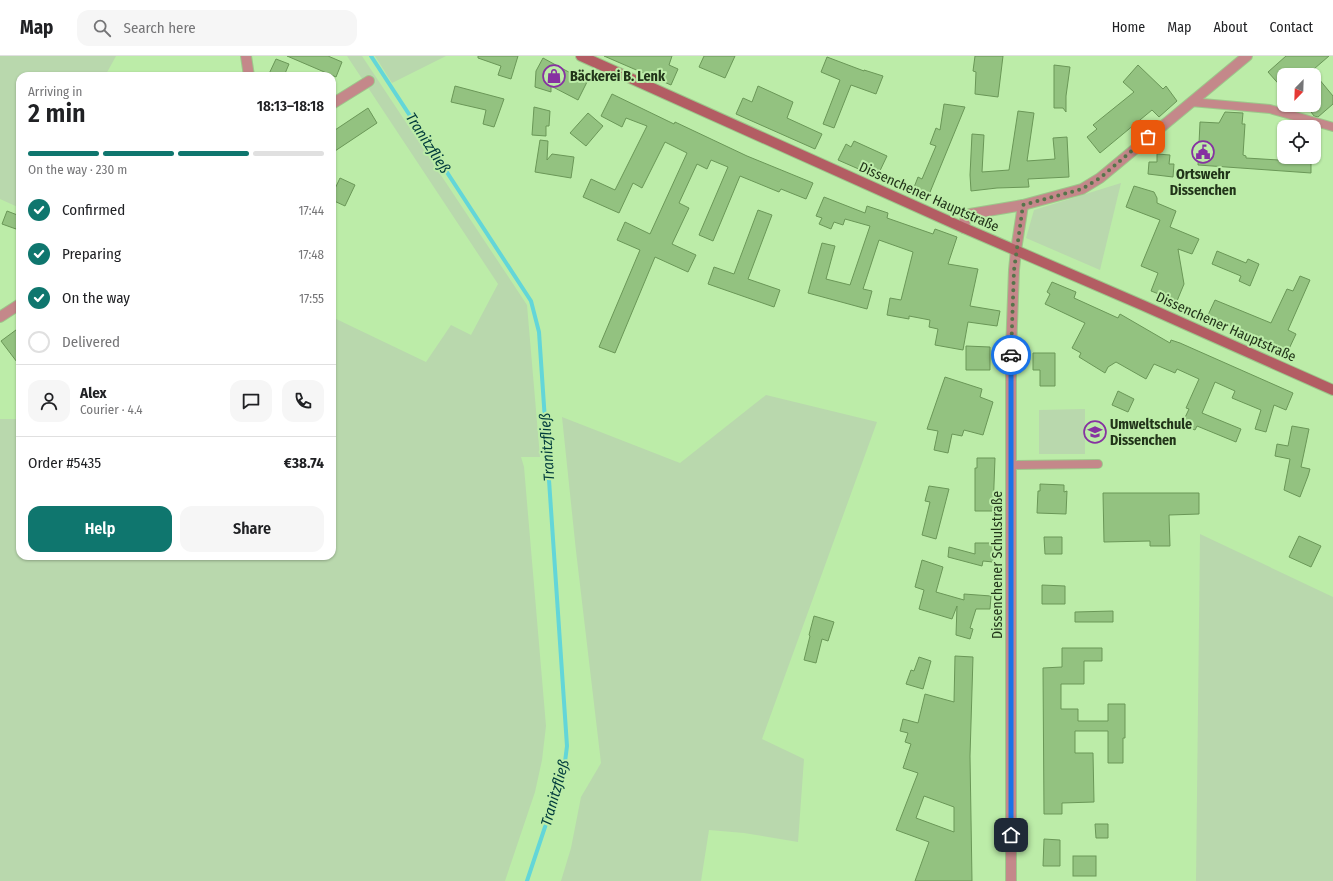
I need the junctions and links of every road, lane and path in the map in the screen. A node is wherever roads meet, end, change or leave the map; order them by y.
1 (246, 56) edge
2 (581, 56) edge
3 (1244, 57) edge
4 (249, 72) edge
5 (369, 81) dead end
6 (336, 102) edge
7 (1191, 102) junction
8 (1333, 127) edge
9 (1023, 205) junction
10 (964, 228) junction
11 (1016, 250) junction
12 (16, 307) edge
13 (0, 317) edge
14 (1333, 390) edge
15 (1098, 464) dead end
16 (1011, 465) junction
17 (1011, 881) edge

1 - 4 street
2 - 10 main road, Dissenchener Hauptstraße
3 - 7 street
5 - 6 street
7 - 8 lane
7 - 9 street
9 - 10 street
9 - 11 street, Dissenchener Schulstraße
10 - 11 main road, Dissenchener Hauptstraße
11 - 14 main road, Dissenchener Hauptstraße
11 - 16 street, Dissenchener Schulstraße
12 - 13 street
15 - 16 lane
16 - 17 street, Dissenchener Schulstraße

